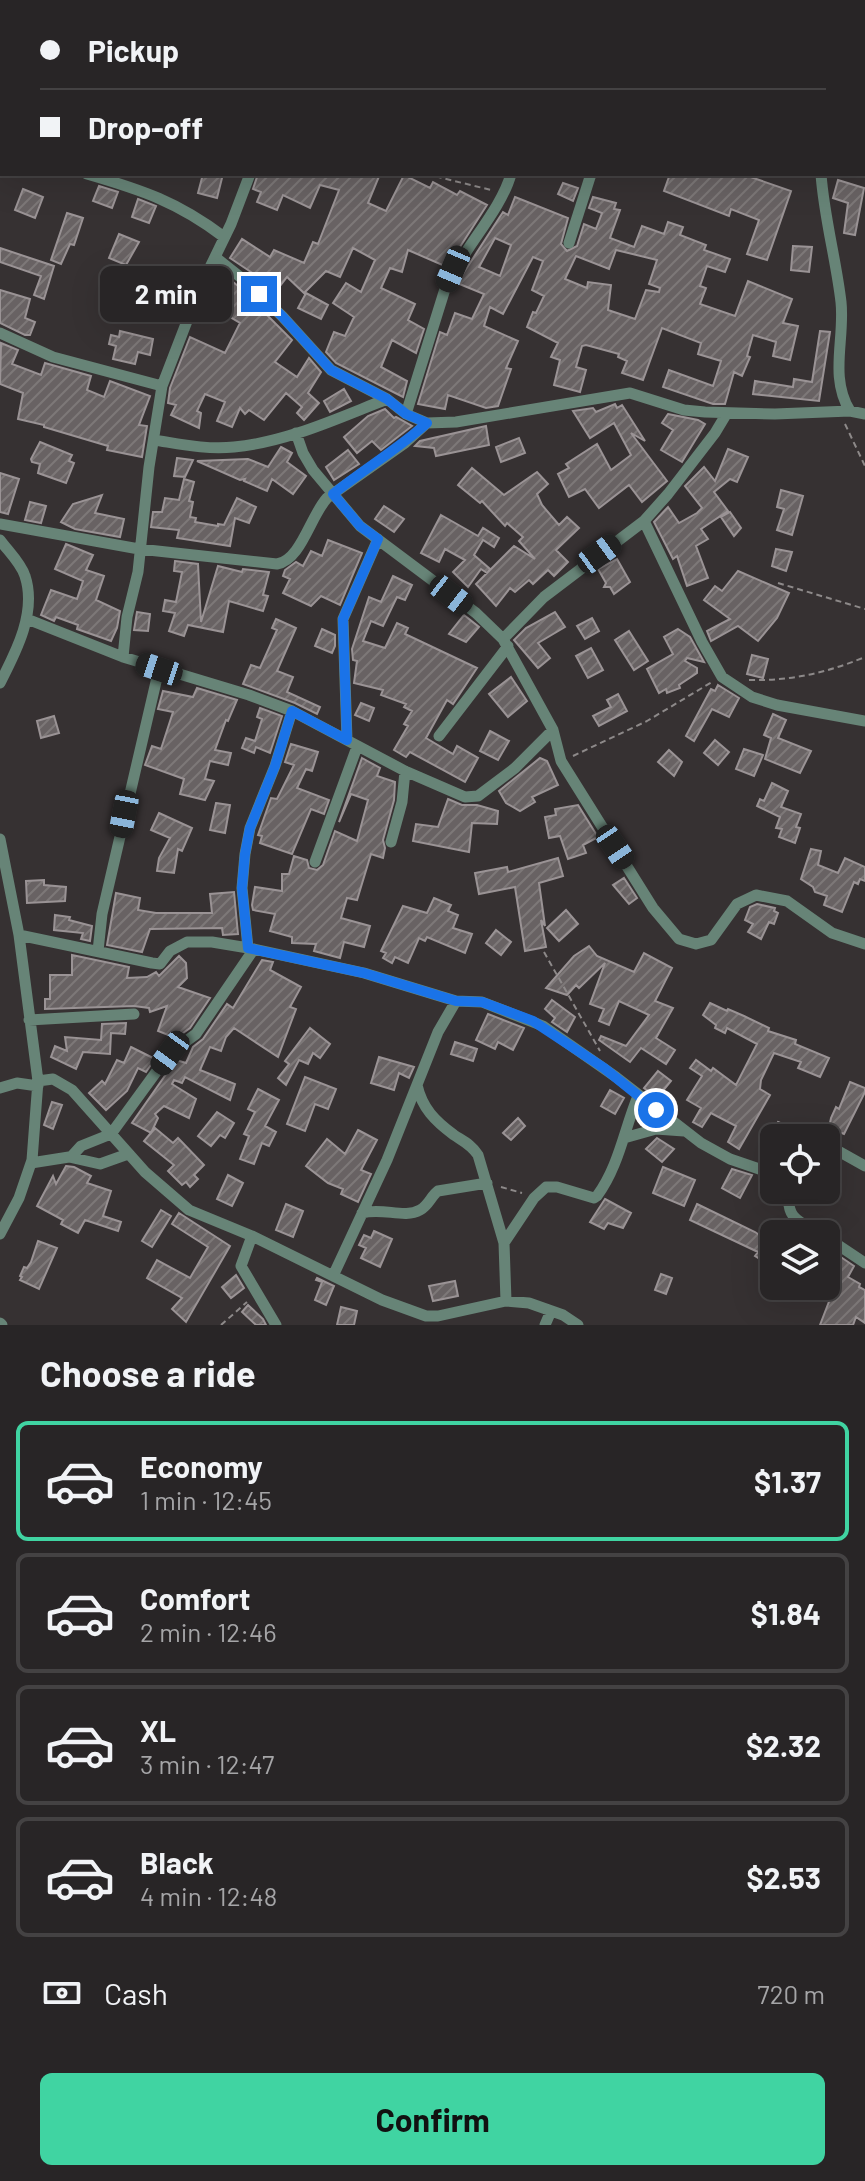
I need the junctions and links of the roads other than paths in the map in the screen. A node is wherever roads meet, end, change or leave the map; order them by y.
1 (96, 176) edge
2 (249, 176) edge
3 (510, 176) edge
4 (590, 176) edge
5 (821, 176) edge
6 (224, 237) junction
7 (569, 243) dead end
8 (215, 257) junction
9 (0, 333) edge
10 (162, 386) junction
11 (387, 399) junction
12 (845, 411) junction
13 (727, 413) junction
14 (406, 414) junction
15 (865, 414) edge
16 (427, 423) junction
17 (296, 433) junction
18 (154, 440) junction
19 (333, 494) junction
20 (644, 521) junction
21 (0, 524) edge
22 (378, 539) junction
23 (0, 540) edge
24 (139, 549) junction
25 (27, 619) junction
26 (506, 642) junction
27 (123, 657) junction
28 (159, 669) junction
29 (0, 683) edge
30 (292, 711) junction
31 (865, 721) edge
32 (553, 730) junction
33 (439, 736) dead end
34 (352, 744) junction
35 (405, 771) junction
36 (0, 839) edge
37 (391, 842) dead end
38 (315, 862) dead end
39 (5, 890) edge
40 (19, 935) junction
41 (865, 944) edge
42 (251, 948) junction
43 (98, 951) junction
44 (456, 1001) junction
45 (134, 1014) dead end
46 (29, 1020) junction
47 (38, 1084) junction
48 (417, 1085) junction
49 (0, 1088) edge
50 (638, 1096) junction
51 (685, 1131) junction
52 (111, 1134) junction
53 (624, 1138) junction
54 (840, 1152) edge
55 (128, 1154) junction
56 (71, 1157) junction
57 (31, 1163) junction
58 (865, 1166) edge
59 (760, 1169) edge
60 (487, 1183) junction
61 (788, 1204) edge
62 (362, 1213) junction
63 (799, 1220) edge
64 (0, 1234) edge
65 (252, 1236) junction
66 (504, 1243) junction
67 (840, 1246) edge
68 (865, 1263) edge
69 (333, 1276) junction
70 (506, 1301) junction
71 (551, 1311) junction
72 (446, 1320) edge
73 (276, 1325) edge
74 (545, 1325) edge
75 (578, 1325) edge

1 - 6 street
2 - 6 street
3 - 14 street
4 - 7 street
5 - 12 street
6 - 8 street
8 - 10 street
8 - 11 street
9 - 10 street
10 - 18 street
11 - 14 street
11 - 17 street
12 - 13 street
12 - 15 street
13 - 16 street
13 - 20 street
14 - 16 street
16 - 19 street
17 - 18 street
17 - 19 street
18 - 24 street
19 - 22 street
19 - 24 street
20 - 26 street
20 - 31 street
21 - 24 street
22 - 26 street
22 - 34 street
23 - 25 street
24 - 27 street
25 - 27 street
25 - 29 street
26 - 32 street
26 - 33 street
27 - 28 street
28 - 30 street
28 - 43 street
30 - 34 street
30 - 42 street
32 - 35 street
32 - 41 street
34 - 35 street
34 - 38 street
35 - 37 street
36 - 39 street
39 - 40 street
40 - 43 street
40 - 46 street
42 - 43 street
42 - 44 street
42 - 52 street
44 - 48 street
44 - 50 street
45 - 46 street
46 - 47 street
47 - 49 street
47 - 52 street
47 - 57 street
48 - 60 street
48 - 62 street
50 - 51 street
50 - 53 street
51 - 53 street
51 - 59 street
52 - 55 street
52 - 56 street
53 - 66 street
54 - 58 street
55 - 56 street
55 - 65 street
56 - 57 street
57 - 64 street
60 - 62 street
60 - 66 street
61 - 63 street
62 - 69 street
65 - 69 street
65 - 73 street
66 - 70 street
67 - 68 street
69 - 72 street
70 - 71 street
70 - 72 street
71 - 74 street
71 - 75 street

